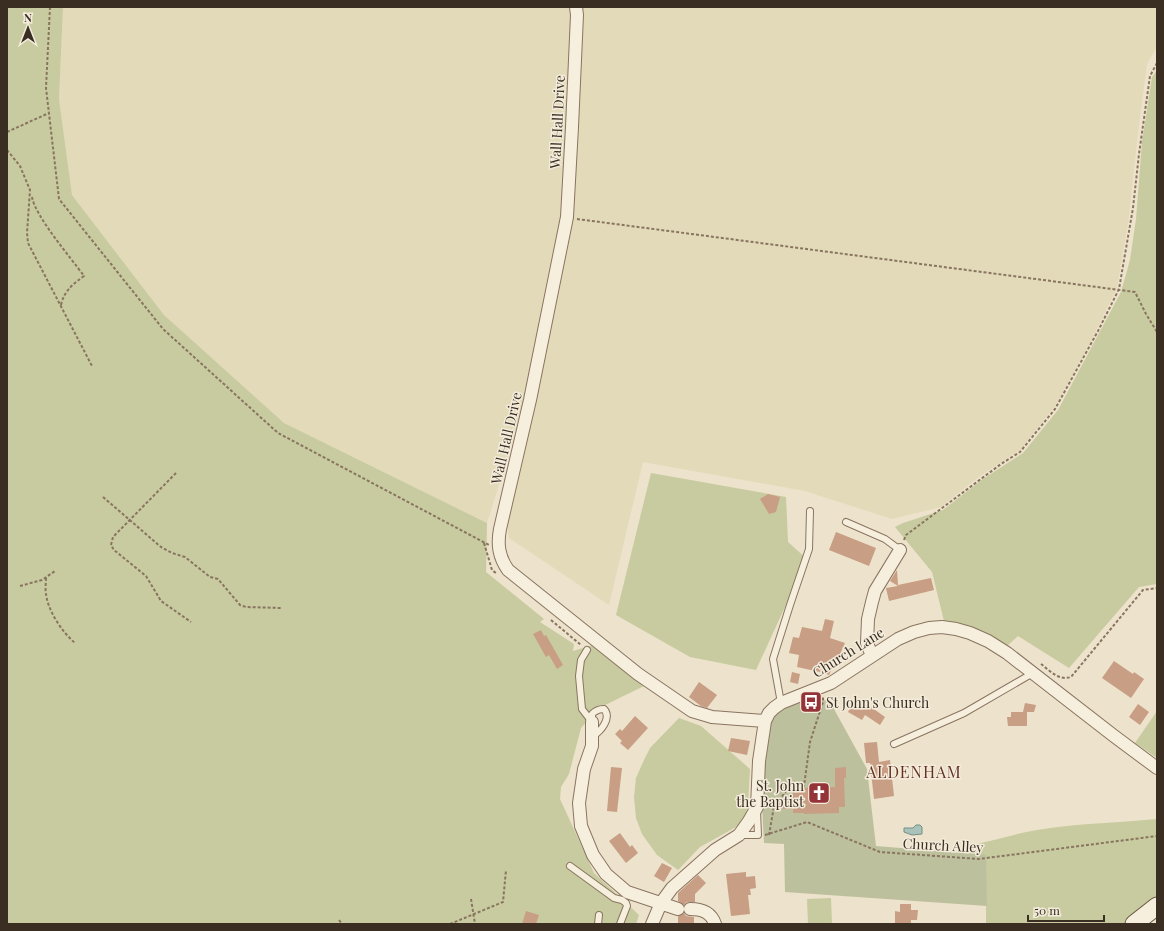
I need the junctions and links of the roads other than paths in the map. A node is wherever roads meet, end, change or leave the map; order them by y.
1 (576, 7) edge
2 (810, 511) dead end
3 (846, 522) dead end
4 (900, 550) joint
5 (587, 650) dead end
6 (872, 656) junction
7 (1033, 673) junction
8 (781, 704) junction
9 (765, 721) junction
10 (592, 722) junction
11 (593, 736) junction
12 (894, 744) dead end
13 (1157, 768) edge
14 (757, 806) junction
15 (739, 835) junction
16 (570, 866) dead end
17 (624, 896) junction
18 (661, 903) junction
19 (1157, 906) edge
20 (599, 915) dead end
21 (598, 924) edge
22 (620, 924) edge
23 (652, 924) edge
24 (715, 924) edge
25 (1134, 924) edge

1 - 9 street, Wall Hall Drive
2 - 8 lane
3 - 4 lane
4 - 6 street
5 - 10 lane
6 - 7 street, Church Lane
6 - 8 street, Church Lane
7 - 12 lane
7 - 13 street, Church Lane
8 - 9 street, Church Lane
9 - 14 street
10 - 11 street
10 - 11 lane
11 - 17 street
14 - 15 street
14 - 15 lane
15 - 18 street
16 - 17 lane
17 - 18 street
17 - 22 lane
18 - 23 street
18 - 24 street
19 - 25 main road
20 - 21 lane

